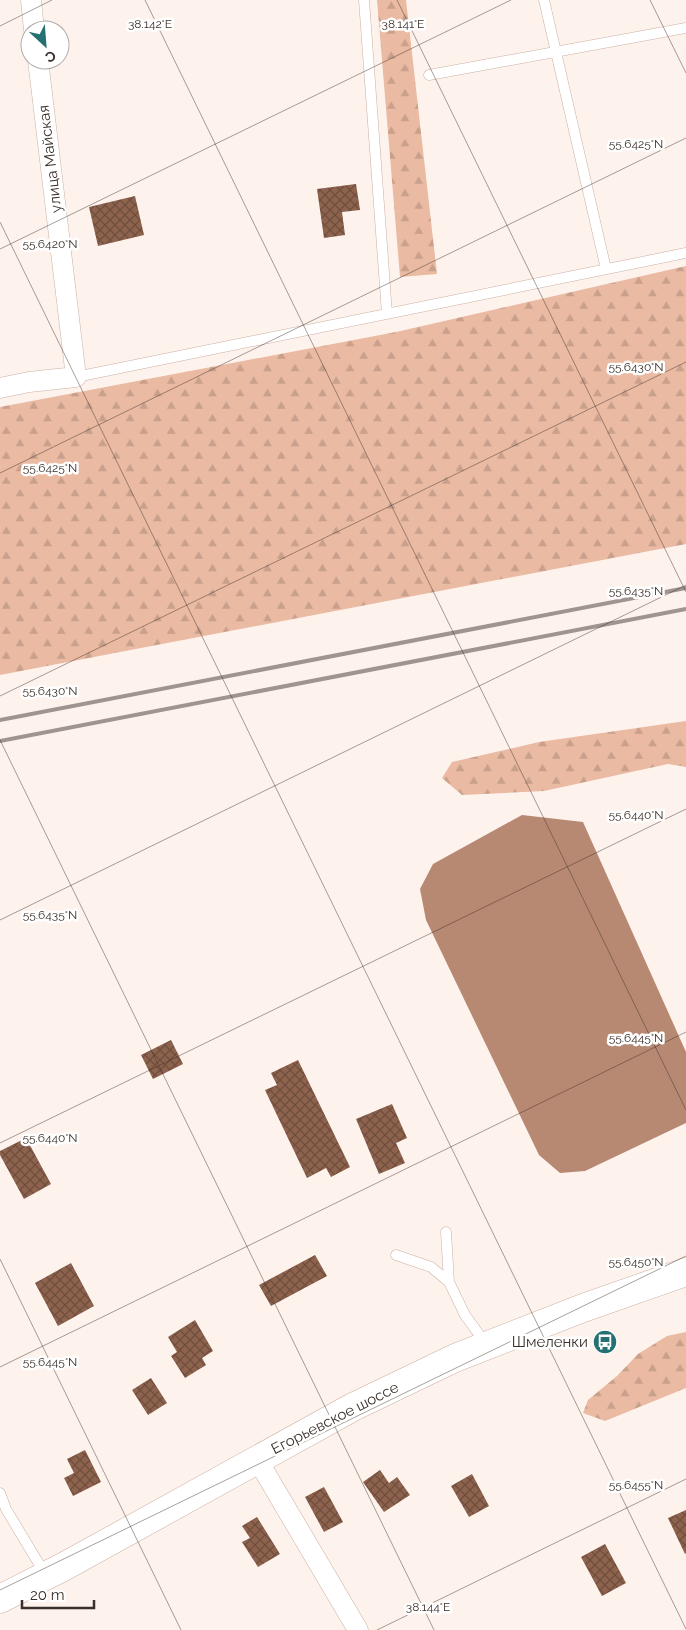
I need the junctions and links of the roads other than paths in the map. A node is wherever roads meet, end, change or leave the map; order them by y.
1 (31, 0) edge
2 (364, 0) edge
3 (544, 0) edge
4 (33, 20) edge
5 (686, 28) edge
6 (556, 52) junction
7 (39, 70) edge
8 (429, 74) dead end
9 (686, 253) edge
10 (606, 269) junction
11 (387, 314) junction
12 (76, 377) junction
13 (0, 388) edge
14 (446, 1232) dead end
15 (396, 1255) dead end
16 (686, 1272) edge
17 (449, 1282) junction
18 (486, 1345) junction
19 (257, 1459) junction
20 (0, 1493) edge
21 (46, 1575) junction
22 (0, 1599) edge
23 (358, 1630) edge

1 - 4 street
2 - 11 lane
3 - 6 lane
5 - 6 lane
6 - 8 lane
6 - 10 lane
7 - 12 street, улица Майская
9 - 10 lane
10 - 11 lane
11 - 12 lane
12 - 13 street
14 - 17 lane
15 - 17 lane
16 - 18 main road, Егорьевское шоссе
17 - 18 lane
18 - 19 main road, Егорьевское шоссе
19 - 21 main road, Егорьевское шоссе
19 - 23 street
20 - 21 lane
21 - 22 main road, Егорьевское шоссе

